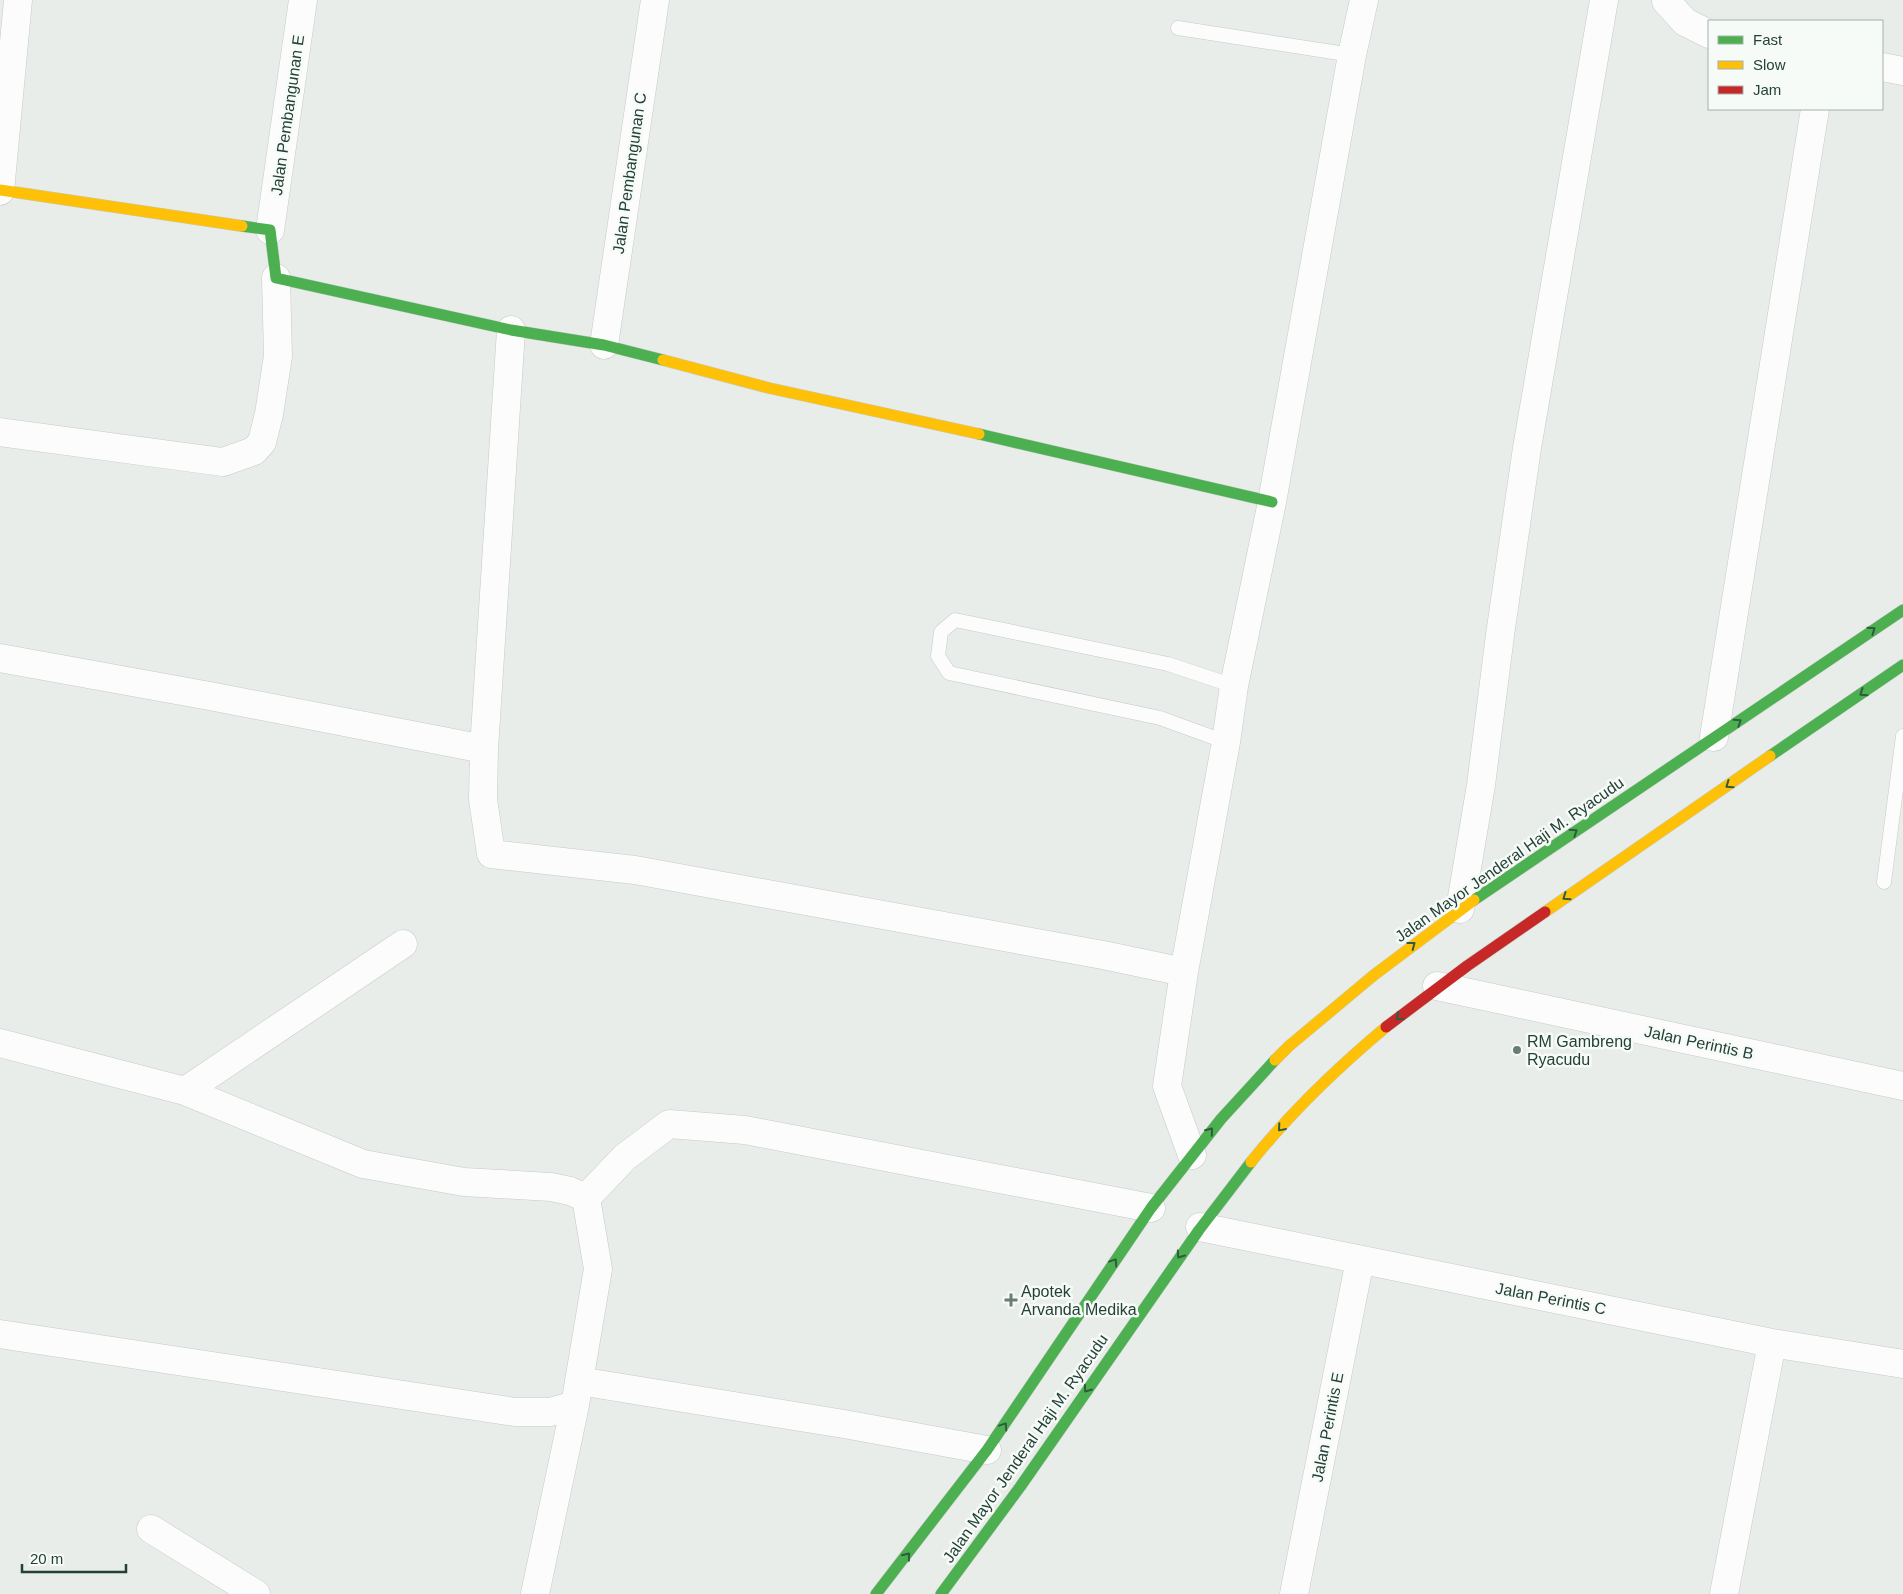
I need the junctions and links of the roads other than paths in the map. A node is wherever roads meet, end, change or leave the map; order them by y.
1 (18, 0) edge
2 (303, 0) edge
3 (655, 0) edge
4 (1364, 0) edge
5 (1604, 0) edge
6 (1668, 0) edge
7 (1178, 28) dead end
8 (1708, 33) edge
9 (1352, 55) junction
10 (1883, 67) edge
11 (1903, 70) edge
12 (1815, 110) edge
13 (0, 191) edge
14 (270, 230) junction
15 (276, 278) junction
16 (511, 330) junction
17 (604, 345) junction
18 (0, 432) edge
19 (1272, 502) junction
20 (1903, 610) edge
21 (0, 658) edge
22 (1900, 667) edge
23 (1903, 683) edge
24 (1234, 686) junction
25 (1903, 736) edge
26 (1714, 738) junction
27 (1226, 742) junction
28 (484, 749) junction
29 (1884, 882) dead end
30 (1460, 909) junction
31 (404, 944) dead end
32 (1184, 972) junction
33 (1437, 986) junction
34 (0, 1043) edge
35 (1903, 1086) edge
36 (185, 1091) junction
37 (1192, 1155) junction
38 (586, 1198) junction
39 (1151, 1208) junction
40 (1200, 1227) junction
41 (1360, 1260) junction
42 (0, 1334) edge
43 (1772, 1343) junction
44 (1903, 1364) edge
45 (577, 1393) junction
46 (988, 1450) junction
47 (151, 1529) dead end
48 (256, 1594) edge
49 (535, 1594) edge
50 (876, 1594) edge
51 (941, 1594) edge
52 (1294, 1594) edge
53 (1724, 1594) edge

1 - 13 street
2 - 14 street, Jalan Pembangunan E
3 - 17 street, Jalan Pembangunan C
4 - 9 street
5 - 30 street
6 - 8 street
7 - 9 lane
9 - 19 street
10 - 11 street
12 - 26 street
13 - 14 main road
14 - 15 main road
15 - 16 main road
15 - 18 street
16 - 17 main road
16 - 28 street
17 - 19 main road
19 - 24 street
26 -> 20 main road, Jalan Mayor Jenderal Haji M. Ryacudu
21 - 28 street
22 - 23 lane
22 -> 33 main road, Jalan Mayor Jenderal Haji M. Ryacudu
24 - 27 street
24 - 27 lane
25 - 29 lane
30 -> 26 main road, Jalan Mayor Jenderal Haji M. Ryacudu
27 - 32 street
28 - 32 street
37 -> 30 main road, Jalan Mayor Jenderal Haji M. Ryacudu
31 - 36 street
32 - 37 street
33 - 35 street, Jalan Perintis B
33 -> 40 main road, Jalan Mayor Jenderal Haji M. Ryacudu
34 - 36 street
36 - 38 street
37 - 39 main road, Jalan Mayor Jenderal Haji M. Ryacudu
38 - 39 street
38 - 45 street
46 -> 39 main road, Jalan Mayor Jenderal Haji M. Ryacudu
40 - 41 street, Jalan Perintis C
40 -> 51 main road, Jalan Mayor Jenderal Haji M. Ryacudu
41 - 43 street, Jalan Perintis C
41 - 52 street, Jalan Perintis E
42 - 45 street
43 - 44 street, Jalan Perintis C
43 - 53 street
45 - 46 street
45 - 49 street
50 -> 46 main road, Jalan Mayor Jenderal Haji M. Ryacudu
47 - 48 street

